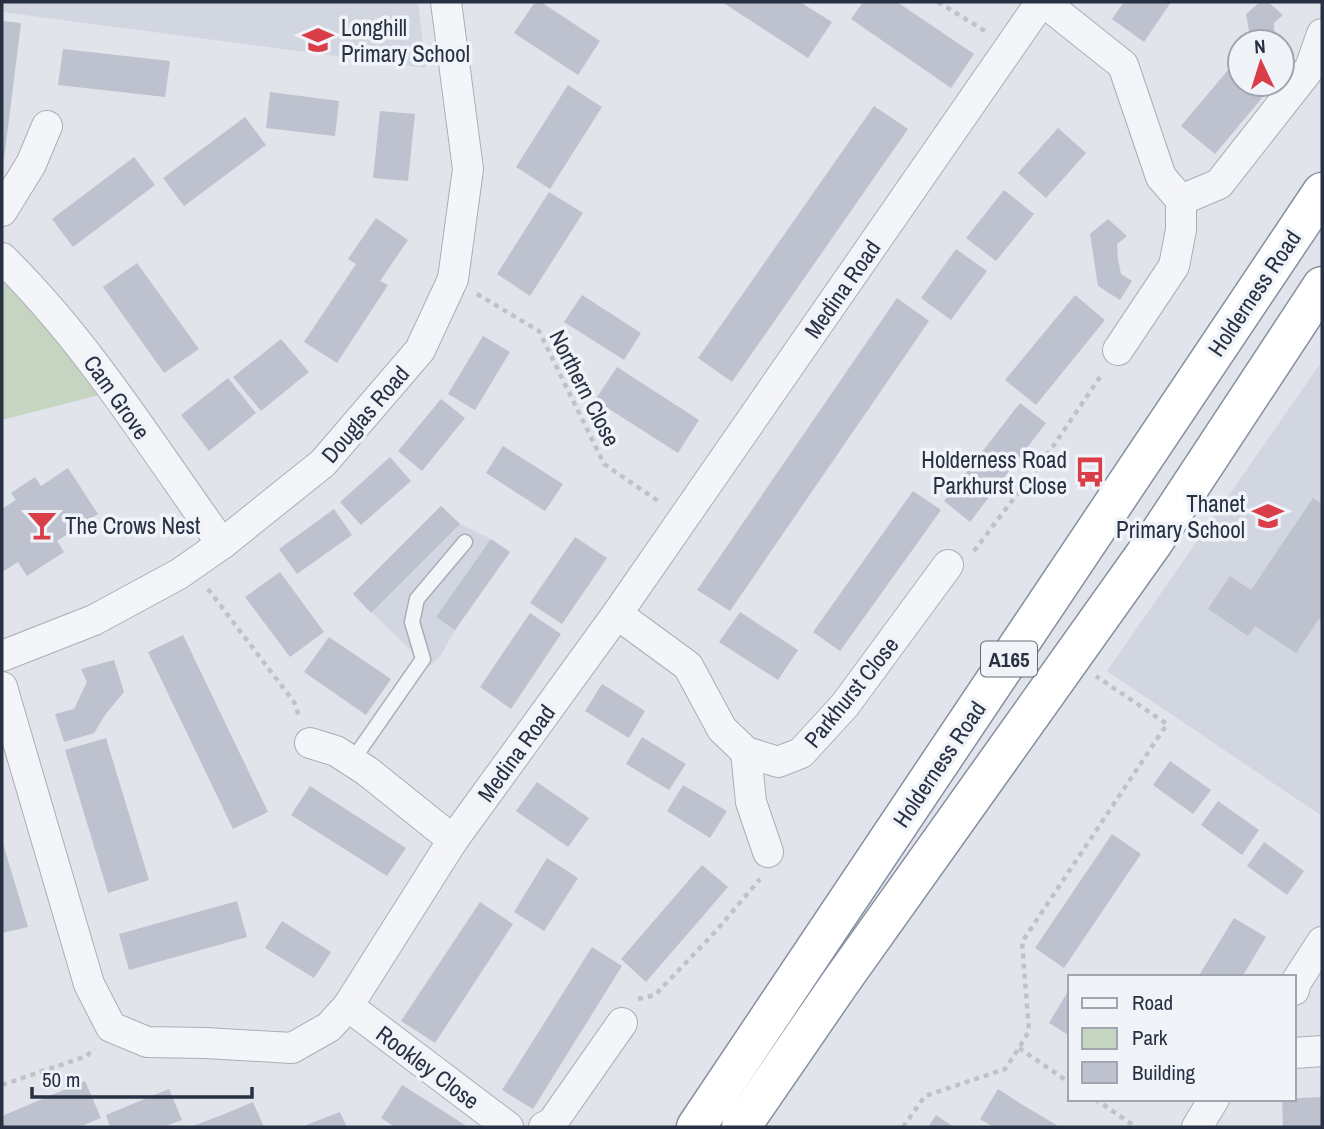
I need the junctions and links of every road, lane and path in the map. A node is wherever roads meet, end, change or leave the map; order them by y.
1 (446, 2) edge
2 (939, 2) edge
3 (1042, 2) edge
4 (1322, 34) edge
5 (1009, 47) junction
6 (47, 126) dead end
7 (1322, 192) edge
8 (1181, 200) junction
9 (2, 211) edge
10 (2, 258) edge
11 (453, 279) junction
12 (1322, 286) edge
13 (1118, 350) joint
14 (683, 518) junction
15 (465, 542) dead end
16 (222, 544) junction
17 (191, 566) junction
18 (946, 582) joint
19 (617, 614) junction
20 (2, 656) edge
21 (1087, 670) dead end
22 (2, 687) edge
23 (310, 743) joint
24 (746, 752) junction
25 (352, 761) junction
26 (453, 841) junction
27 (768, 852) joint
28 (1322, 942) edge
29 (1296, 982) edge
30 (348, 1006) junction
31 (622, 1023) joint
32 (111, 1027) junction
33 (1019, 1048) junction
34 (1322, 1051) edge
35 (1296, 1053) edge
36 (1068, 1082) edge
37 (2, 1085) edge
38 (1098, 1101) edge
39 (1213, 1101) edge
40 (508, 1127) edge
41 (544, 1127) edge
42 (696, 1127) edge
43 (741, 1127) edge
44 (903, 1127) edge
45 (1136, 1127) edge
46 (1197, 1127) edge

1 - 11 street, Douglas Road
2 - 5 path
3 - 5 street, Medina Road
3 - 8 street
4 - 8 street
5 - 14 street, Medina Road
6 - 9 street
7 - 42 highway, Holderness Road / A165
8 - 13 street
10 - 16 street, Cam Grove
11 - 14 path, Northern Close
11 - 16 street, Douglas Road
12 - 43 highway, Holderness Road / A165
13 - 18 path
14 - 19 street, Medina Road
15 - 25 lane
16 - 17 street, Douglas Road
17 - 20 street, Douglas Road
17 - 23 path
18 - 24 street, Parkhurst Close
19 - 24 street, Parkhurst Close
19 - 26 street, Medina Road
21 - 33 path
22 - 32 street
23 - 25 street
24 - 27 street
25 - 26 street
26 - 30 street, Medina Road
27 - 31 path
28 - 29 street
30 - 32 street, Medina Road
30 - 40 street, Rookley Close
31 - 41 street
32 - 37 path
33 - 36 path
33 - 44 path
34 - 35 street
38 - 45 path
39 - 46 street

